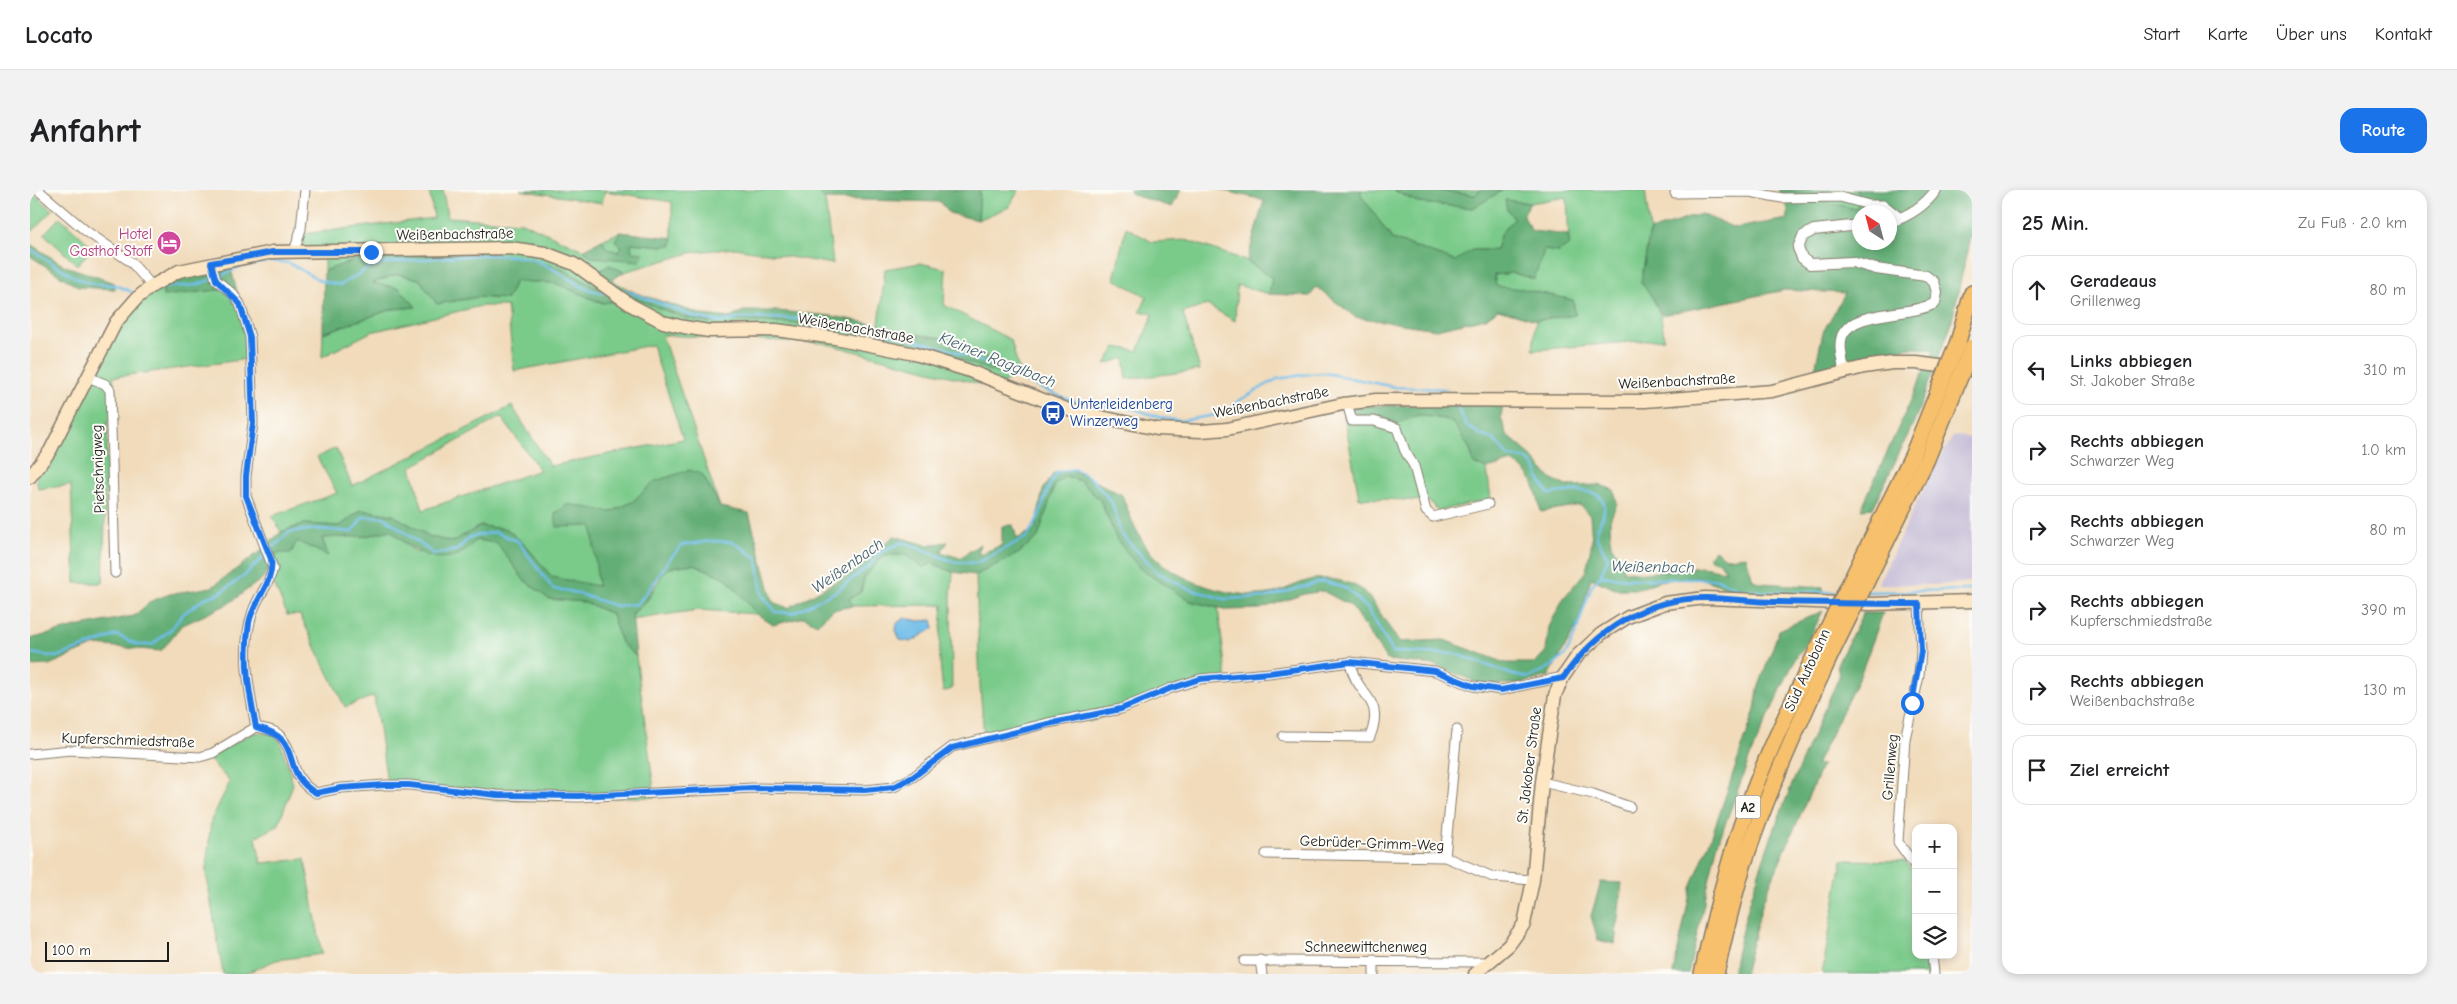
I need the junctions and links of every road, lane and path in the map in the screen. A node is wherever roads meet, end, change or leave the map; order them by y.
1 (38, 190) edge
2 (305, 190) edge
3 (1936, 190) edge
4 (1675, 193) dead end
5 (1900, 218) junction
6 (1897, 219) edge
7 (1852, 226) edge
8 (294, 252) junction
9 (214, 273) junction
10 (152, 286) junction
11 (1972, 293) edge
12 (1965, 344) edge
13 (1972, 370) edge
14 (1844, 372) junction
15 (88, 377) junction
16 (1347, 403) junction
17 (30, 477) edge
18 (1488, 504) dead end
19 (115, 573) dead end
20 (1972, 601) edge
21 (1919, 604) junction
22 (1824, 651) junction
23 (1350, 662) junction
24 (1563, 678) junction
25 (256, 727) junction
26 (1458, 730) dead end
27 (1283, 736) dead end
28 (30, 754) edge
29 (1542, 782) junction
30 (1630, 807) dead end
31 (1266, 854) dead end
32 (1445, 857) junction
33 (1912, 861) edge
34 (1533, 880) junction
35 (1932, 959) edge
36 (1244, 960) dead end
37 (1260, 960) junction
38 (1374, 960) junction
39 (1488, 962) junction
40 (1262, 974) edge
41 (1374, 974) edge
42 (1475, 974) edge
43 (1702, 974) edge
44 (1716, 974) edge
45 (1934, 974) edge

1 - 10 street
2 - 8 street
3 - 5 street
4 - 5 street
5 - 6 street
7 - 14 street
8 - 9 main road, Weißenbachstraße
8 - 16 main road, Weißenbachstraße
9 - 10 main road, Weißenbachstraße
9 - 25 street
10 - 15 main road, Weißenbachstraße
11 - 12 highway, Süd Autobahn / A2
12 - 22 highway, Süd Autobahn / A2, bridge
13 - 14 main road, Weißenbachstraße
14 - 16 main road, Weißenbachstraße
15 - 17 main road, Weißenbachstraße
15 - 19 street, Pietschnigweg
16 - 18 street
20 - 21 main road, St. Jakober Straße
21 - 24 main road, St. Jakober Straße
21 - 33 street, Grillenweg
22 - 43 highway, Süd Autobahn / A2
22 - 44 highway, Süd Autobahn / A2
23 - 24 street
23 - 25 street
23 - 27 street
24 - 29 main road, St. Jakober Straße
25 - 28 street, Kupferschmiedstraße
26 - 32 street
29 - 30 street
29 - 34 main road, St. Jakober Straße
31 - 32 street, Gebrüder-Grimm-Weg
32 - 34 street, Gebrüder-Grimm-Weg
34 - 39 main road, St. Jakober Straße
35 - 45 street
36 - 37 street, Schneewittchenweg
37 - 38 street, Schneewittchenweg
37 - 40 street
38 - 39 street, Schneewittchenweg
38 - 41 street
39 - 42 main road, St. Jakober Straße

